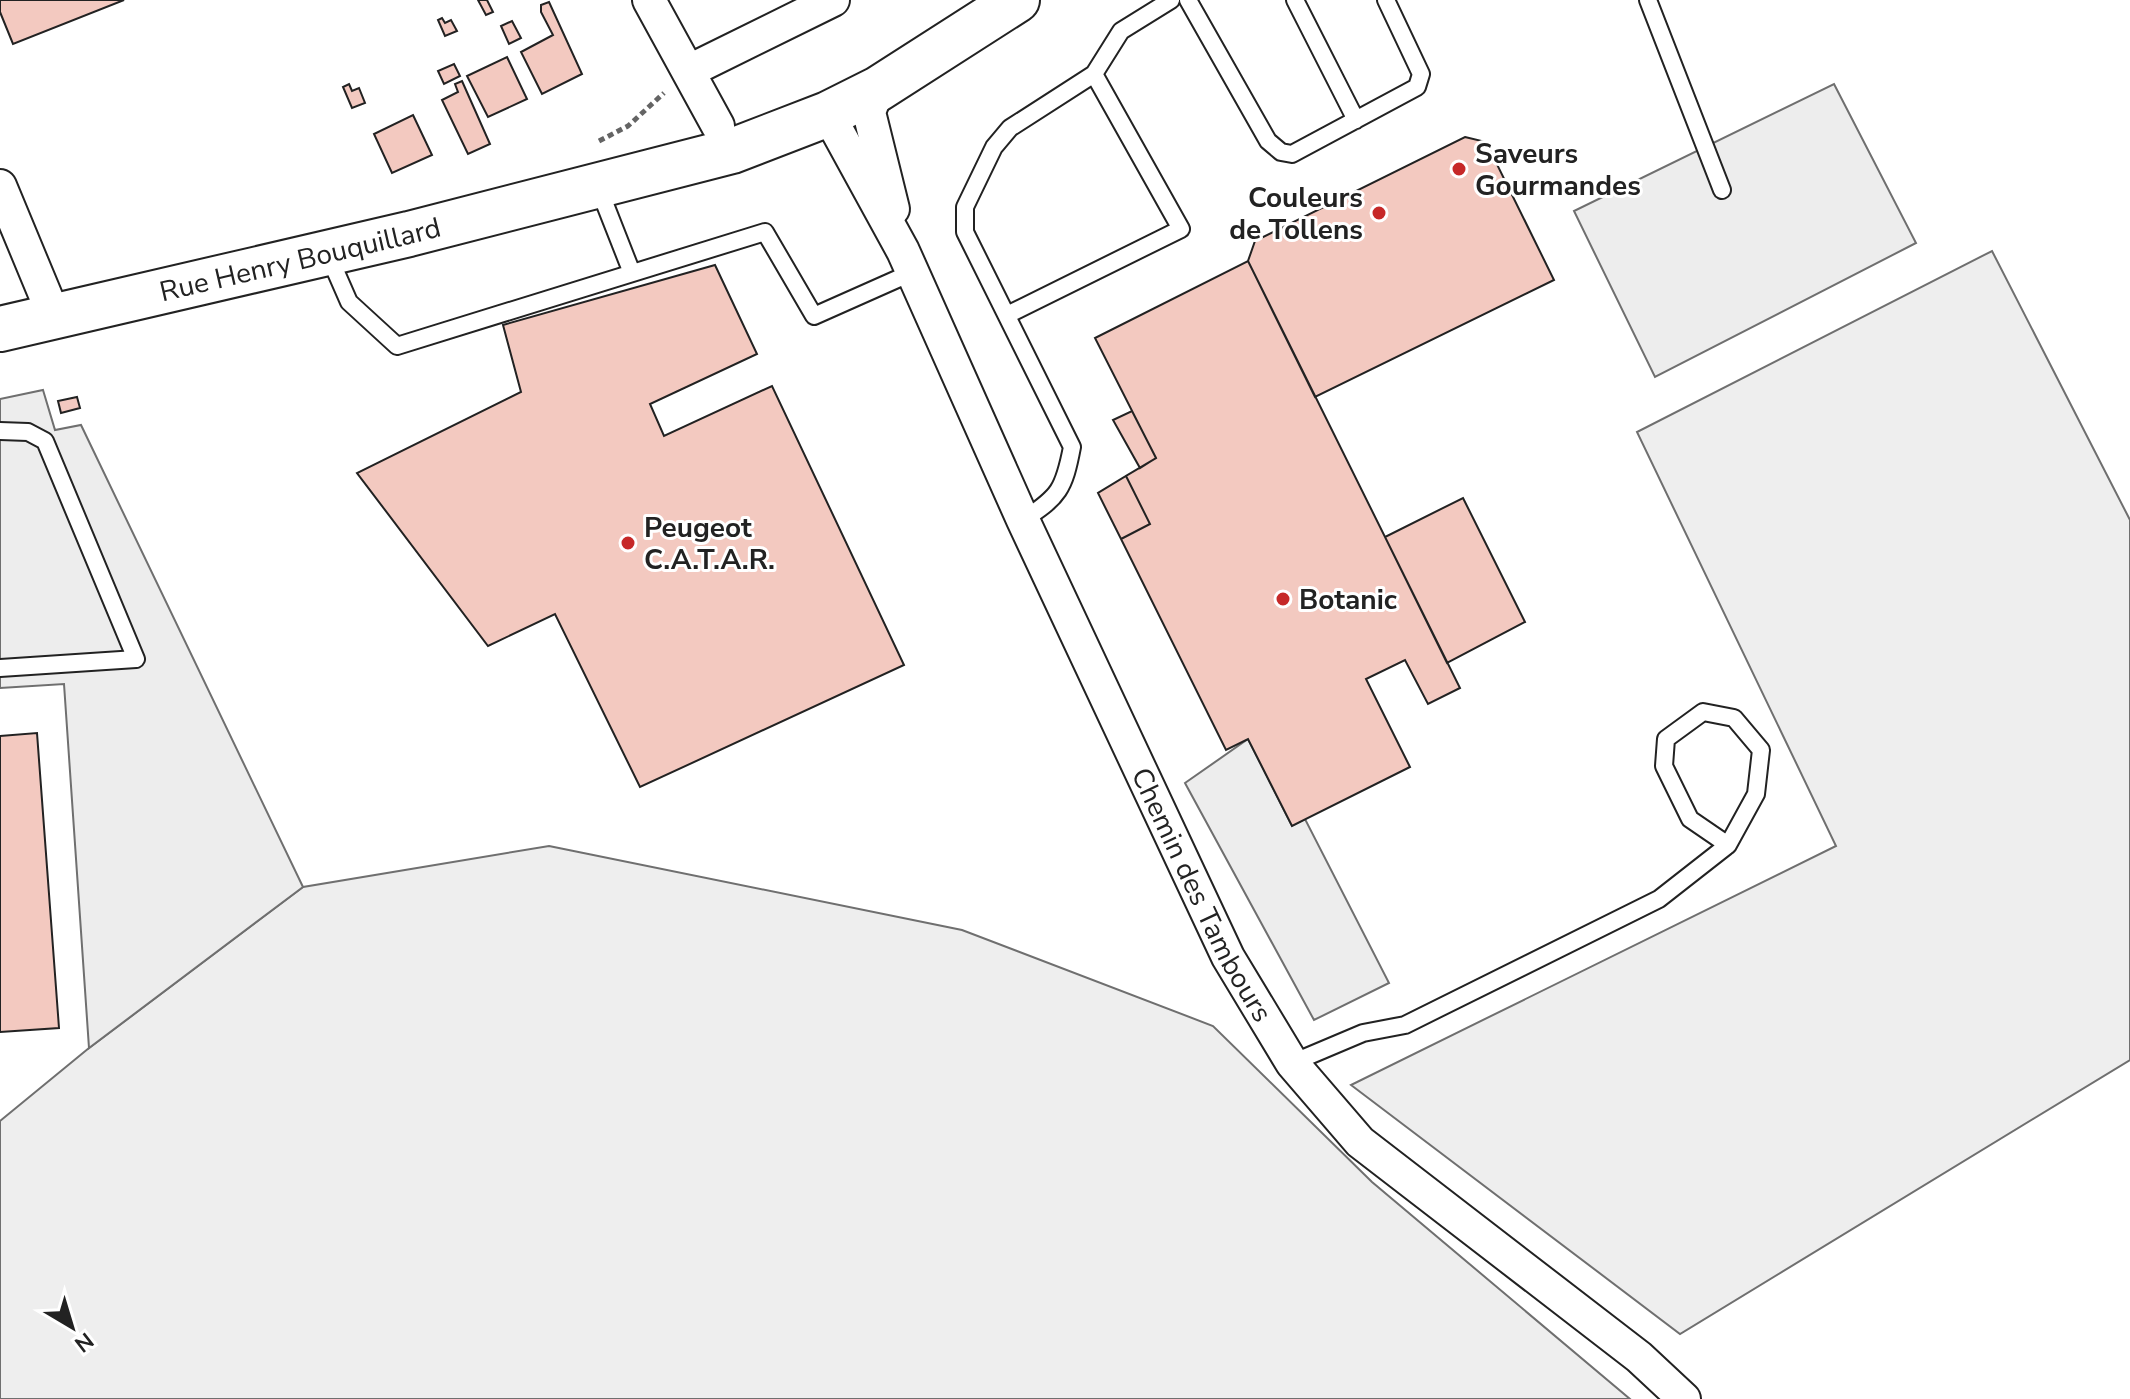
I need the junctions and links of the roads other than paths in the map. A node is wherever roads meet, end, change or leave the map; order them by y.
1 (649, 0) edge
2 (833, 0) edge
3 (994, 0) edge
4 (1017, 0) edge
5 (1171, 0) edge
6 (1188, 0) edge
7 (1295, 0) edge
8 (1386, 0) edge
9 (1648, 0) edge
10 (689, 71) junction
11 (1094, 74) junction
12 (878, 89) junction
13 (828, 114) junction
14 (1356, 120) junction
15 (718, 126) junction
16 (598, 185) junction
17 (0, 186) edge
18 (1722, 190) dead end
19 (328, 253) junction
20 (908, 262) junction
21 (632, 273) junction
22 (1007, 315) junction
23 (54, 316) junction
24 (0, 329) edge
25 (0, 431) edge
26 (1023, 520) junction
27 (0, 668) edge
28 (1728, 845) junction
29 (1292, 1063) junction
30 (1684, 1399) edge

1 - 10 street
2 - 10 street
3 - 13 main road, Rue Henry Bouquillard
3 - 15 main road, Rue Henry Bouquillard
4 - 12 main road, Rue Henry Bouquillard
5 - 11 lane
6 - 14 lane
7 - 14 lane
8 - 14 lane
9 - 18 lane
10 - 15 street
11 - 22 lane
11 - 22 lane
12 - 13 main road, Rue Henry Bouquillard
12 - 20 street, Chemin des Tambours
13 - 16 main road, Rue Henry Bouquillard
13 - 20 street, Chemin des Tambours
15 - 16 main road, Rue Henry Bouquillard
16 - 19 main road, Rue Henry Bouquillard
16 - 21 lane
17 - 23 street
19 - 21 lane
19 - 23 main road, Rue Henry Bouquillard
20 - 21 lane
20 - 26 street, Chemin des Tambours
22 - 26 lane
23 - 24 main road, Rue Henry Bouquillard
25 - 27 lane
26 - 29 street, Chemin des Tambours
28 - 28 lane
28 - 29 lane
29 - 30 street, Chemin des Tambours

